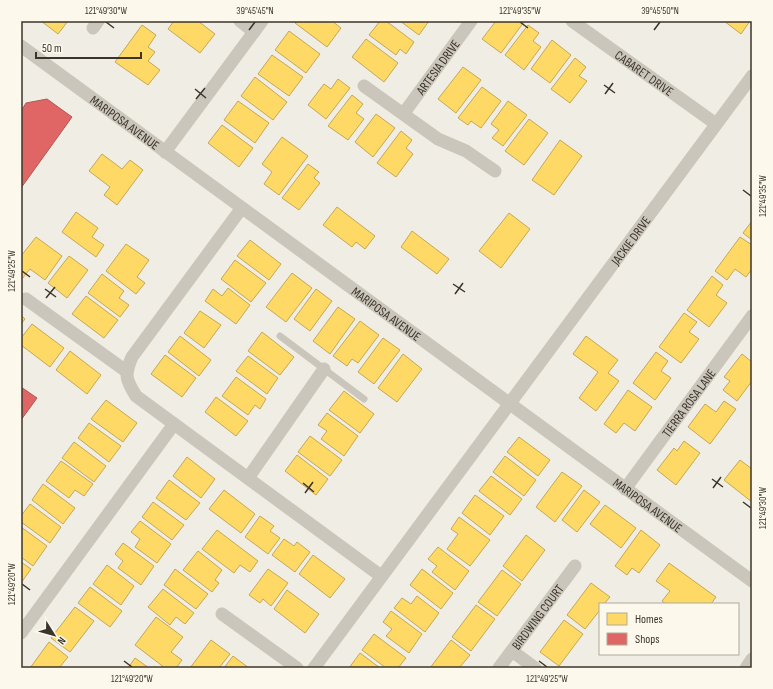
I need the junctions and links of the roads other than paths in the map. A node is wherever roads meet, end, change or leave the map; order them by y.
1 (240, 21) edge
2 (262, 21) edge
3 (471, 21) edge
4 (572, 21) edge
5 (254, 32) junction
6 (21, 46) edge
7 (752, 76) edge
8 (364, 86) dead end
9 (404, 113) junction
10 (716, 124) junction
11 (165, 152) junction
12 (495, 171) dead end
13 (241, 209) junction
14 (26, 299) dead end
15 (752, 316) edge
16 (280, 336) dead end
17 (324, 369) junction
18 (126, 371) junction
19 (364, 399) dead end
20 (509, 404) junction
21 (174, 424) junction
22 (248, 478) junction
23 (625, 489) junction
24 (575, 566) dead end
25 (381, 576) junction
26 (752, 581) edge
27 (222, 614) dead end
28 (21, 633) edge
29 (512, 651) junction
30 (752, 659) edge
31 (297, 668) edge
32 (314, 668) edge
33 (499, 668) edge
34 (535, 668) edge
35 (746, 668) edge

1 - 5 street
2 - 5 street
3 - 9 street, ARTESIA DRIVE
4 - 10 street, CABARET DRIVE
5 - 11 street
6 - 11 street, MARIPOSA AVENUE
7 - 10 street, JACKIE DRIVE
8 - 9 street
9 - 12 street
10 - 20 street, JACKIE DRIVE
11 - 13 street, MARIPOSA AVENUE
13 - 18 street
13 - 20 street, MARIPOSA AVENUE
14 - 18 street
15 - 23 street, TIERRA ROSA LANE
16 - 17 lane
17 - 19 lane
17 - 22 street
18 - 21 street
20 - 23 street, MARIPOSA AVENUE
20 - 25 street, JACKIE DRIVE
21 - 22 street
21 - 28 street
22 - 25 street
23 - 26 street, MARIPOSA AVENUE
24 - 29 street, BIRDWING COURT
25 - 32 street, JACKIE DRIVE
27 - 31 street
29 - 33 street, BIRDWING COURT
29 - 34 street
30 - 35 street

